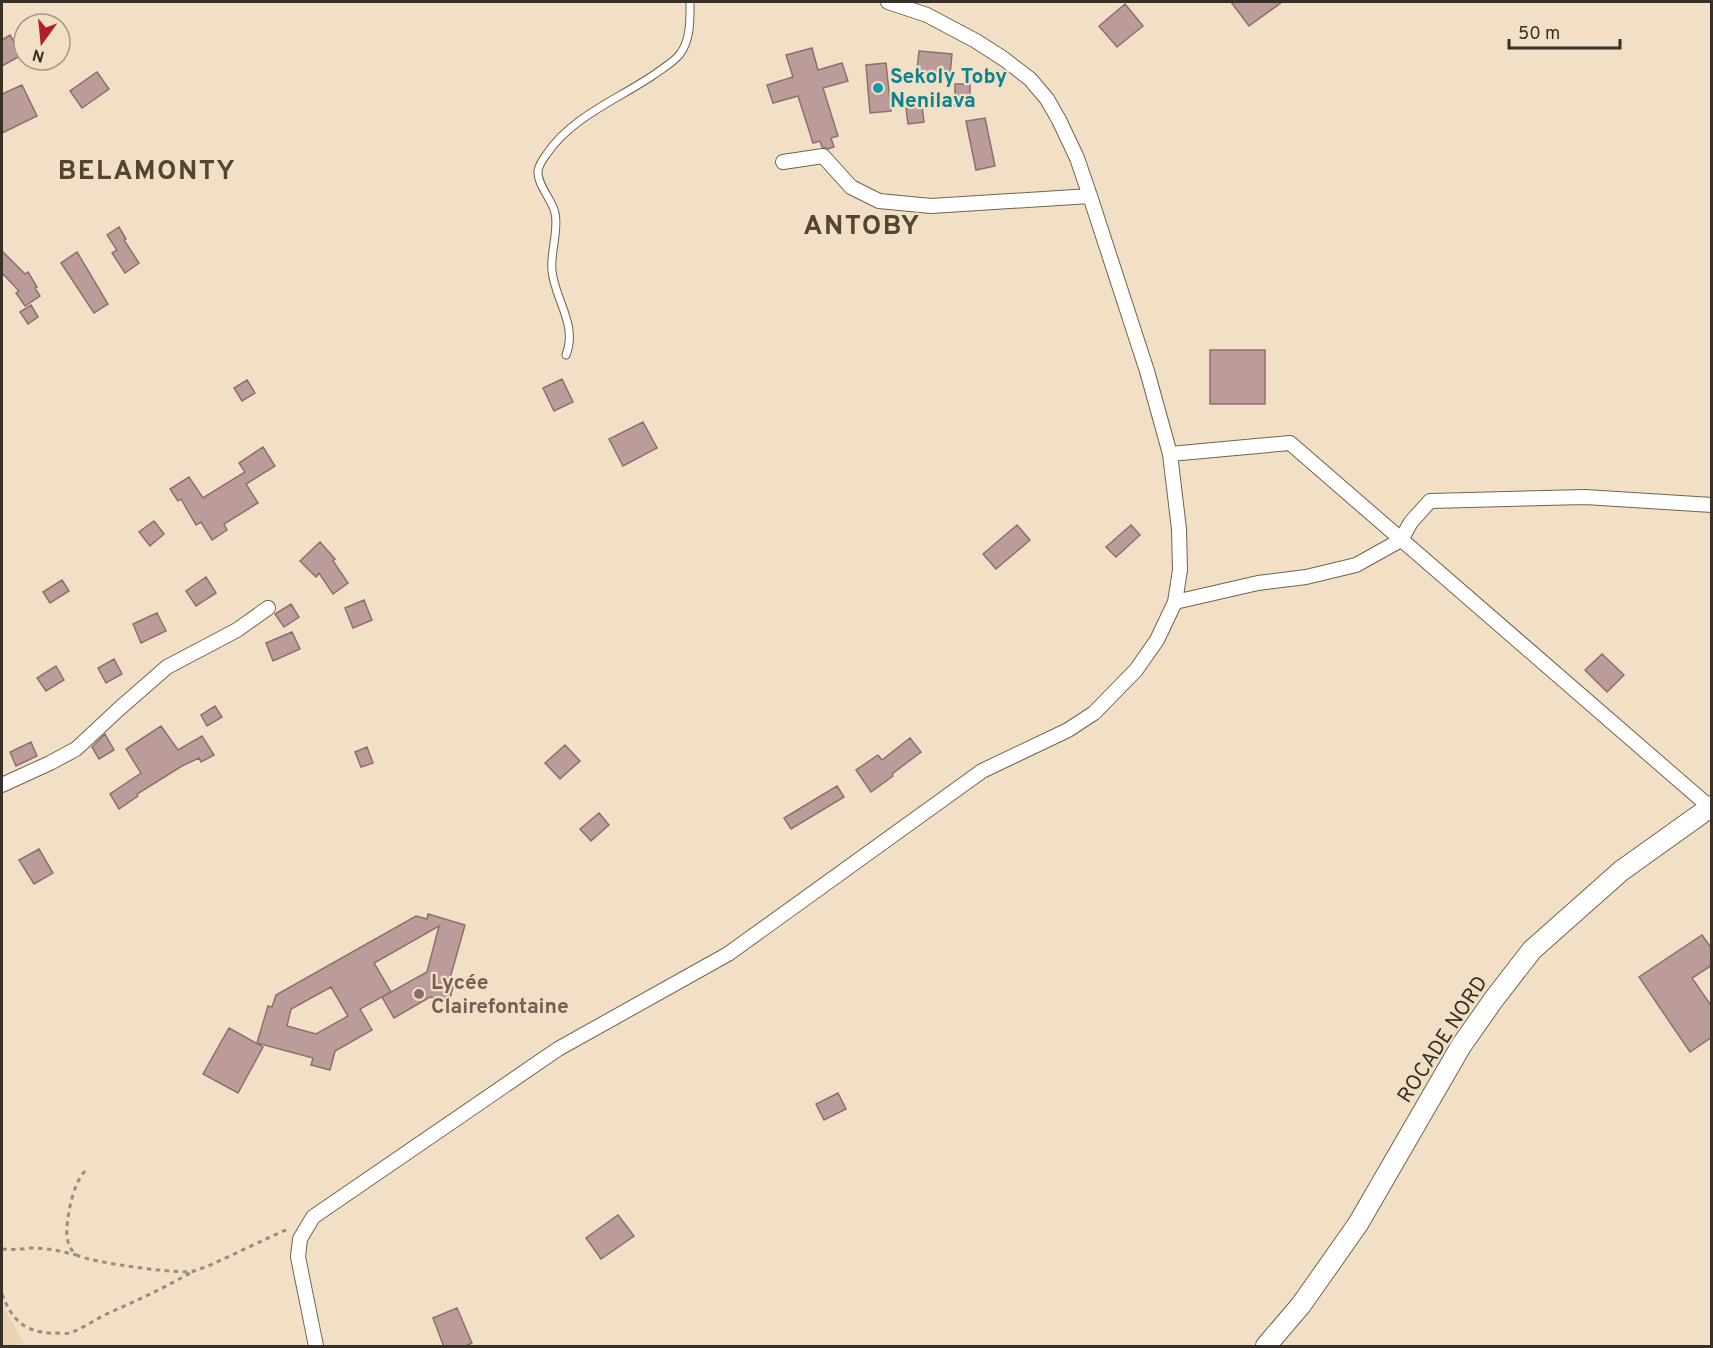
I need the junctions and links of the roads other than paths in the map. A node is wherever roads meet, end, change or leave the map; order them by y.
1 (690, 2) edge
2 (888, 2) edge
3 (783, 162) dead end
4 (1090, 196) junction
5 (566, 355) dead end
6 (1170, 454) junction
7 (1712, 505) edge
8 (1401, 540) junction
9 (1175, 602) junction
10 (268, 608) dead end
11 (2, 785) edge
12 (1711, 807) edge
13 (316, 1347) edge
14 (1266, 1347) edge

1 - 5 lane
2 - 4 street
3 - 4 street
4 - 6 street
6 - 8 street
6 - 9 street
7 - 8 street
8 - 9 street
8 - 12 street
9 - 13 street
10 - 11 street
12 - 14 main road, ROCADE NORD

